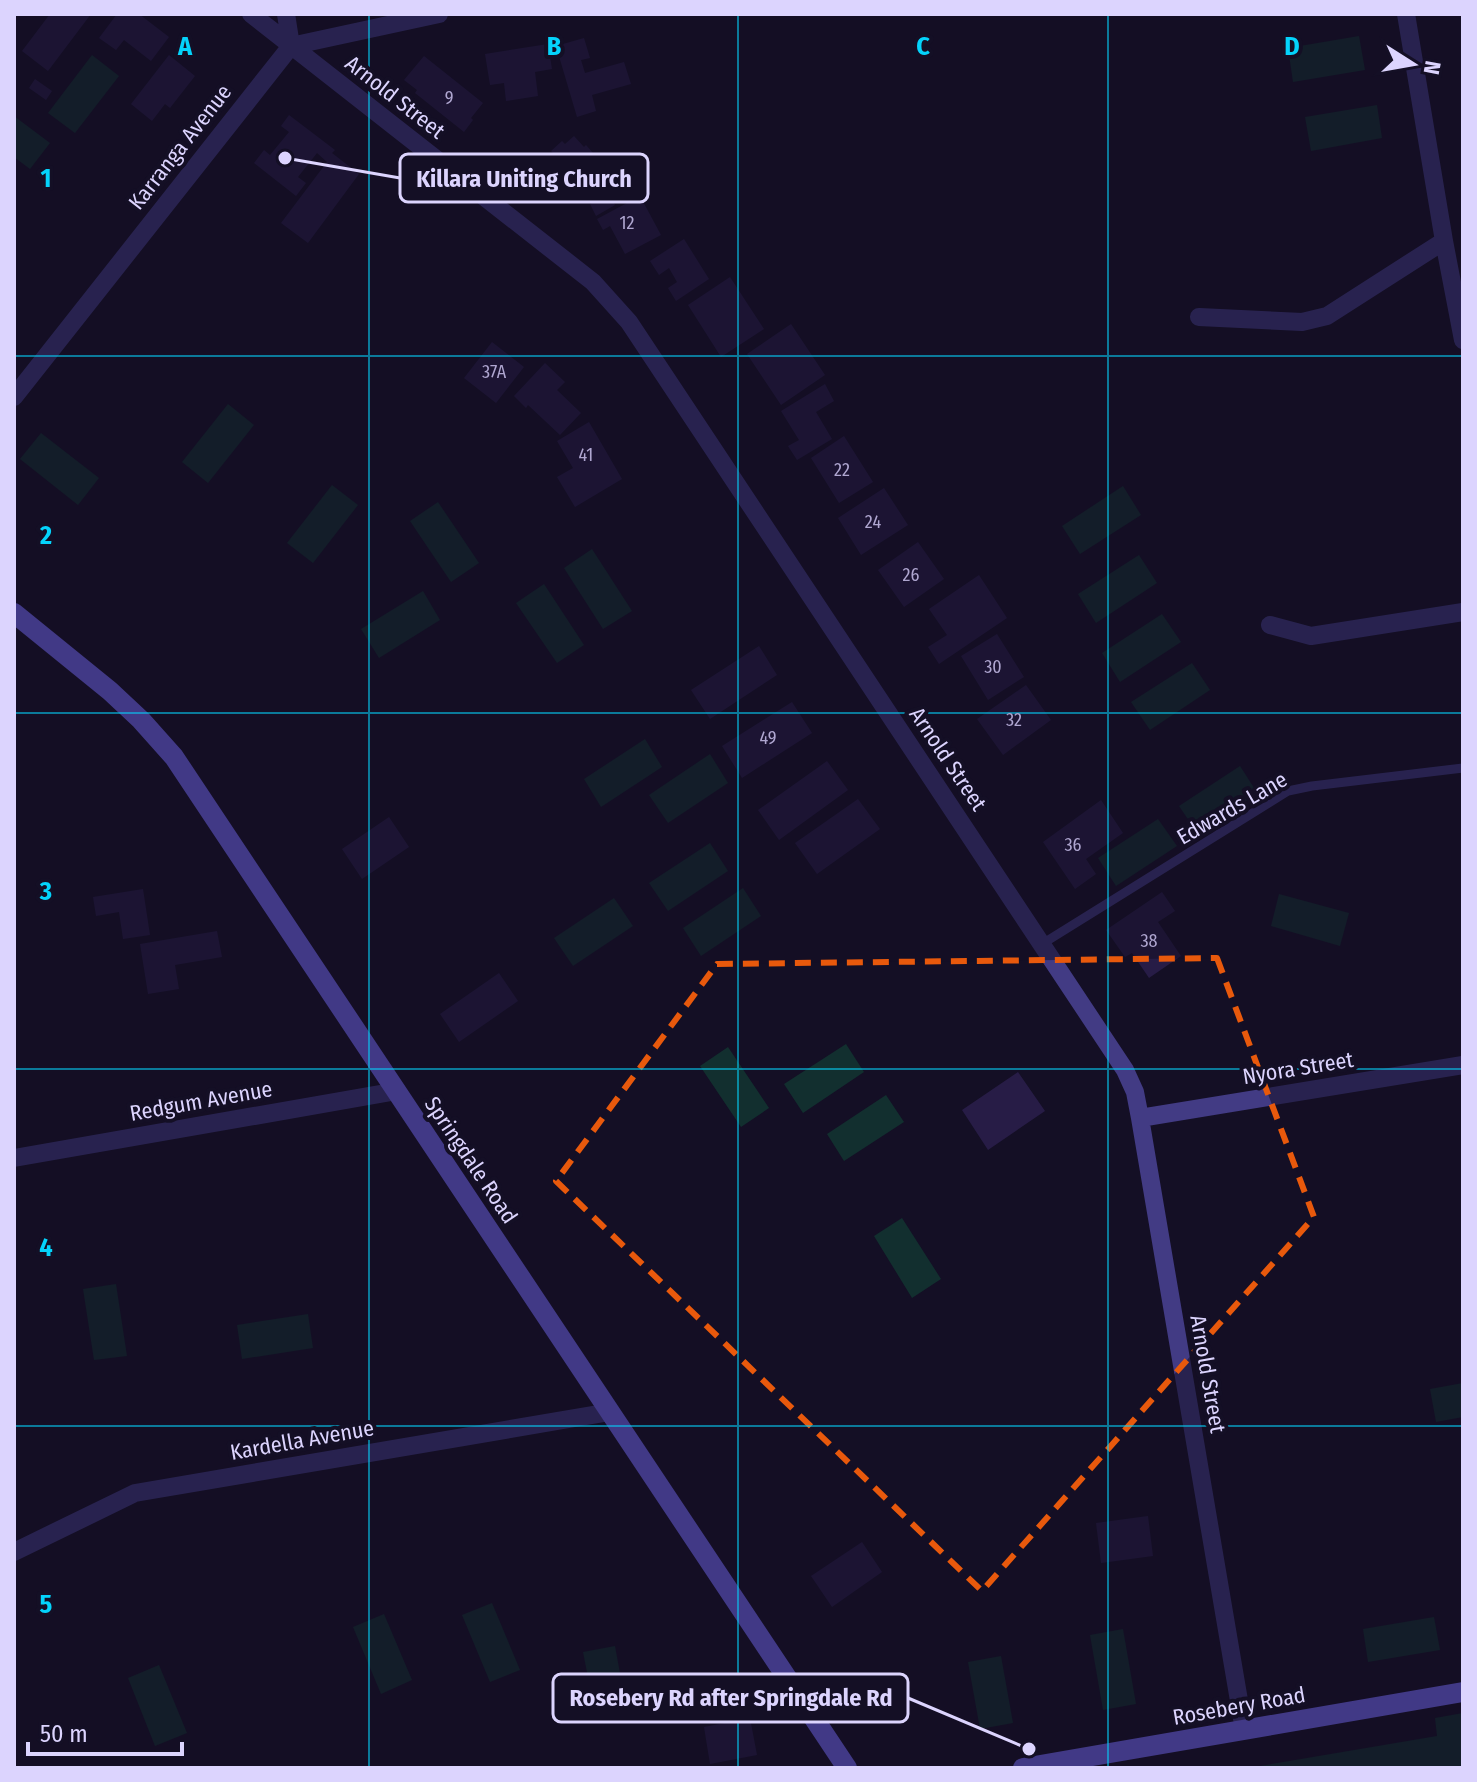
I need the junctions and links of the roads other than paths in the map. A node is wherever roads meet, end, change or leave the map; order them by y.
1 (251, 14) edge
2 (286, 14) edge
3 (439, 14) edge
4 (1406, 14) edge
5 (291, 46) junction
6 (1444, 241) junction
7 (1199, 317) dead end
8 (1463, 340) edge
9 (14, 397) edge
10 (1463, 612) edge
11 (14, 613) edge
12 (1270, 625) dead end
13 (1463, 768) edge
14 (1042, 944) junction
15 (1463, 1065) edge
16 (397, 1091) junction
17 (1140, 1118) junction
18 (14, 1158) edge
19 (610, 1412) junction
20 (14, 1552) edge
21 (1463, 1692) edge
22 (1244, 1730) junction
23 (847, 1768) edge
24 (1023, 1768) edge

1 - 5 street, Arnold Street
2 - 5 street
3 - 5 street
4 - 6 street
5 - 9 street, Karranga Avenue
5 - 14 street, Arnold Street
6 - 7 street
6 - 8 street
10 - 12 street
11 - 16 main road, Springdale Road
13 - 14 lane, Edwards Lane
14 - 17 street, Arnold Street
15 - 17 street, Nyora Street
16 - 18 street, Redgum Avenue
16 - 19 main road, Springdale Road
17 - 22 street, Arnold Street
19 - 20 street, Kardella Avenue
19 - 23 main road, Springdale Road
21 - 22 main road, Rosebery Road
22 - 24 main road, Rosebery Road

